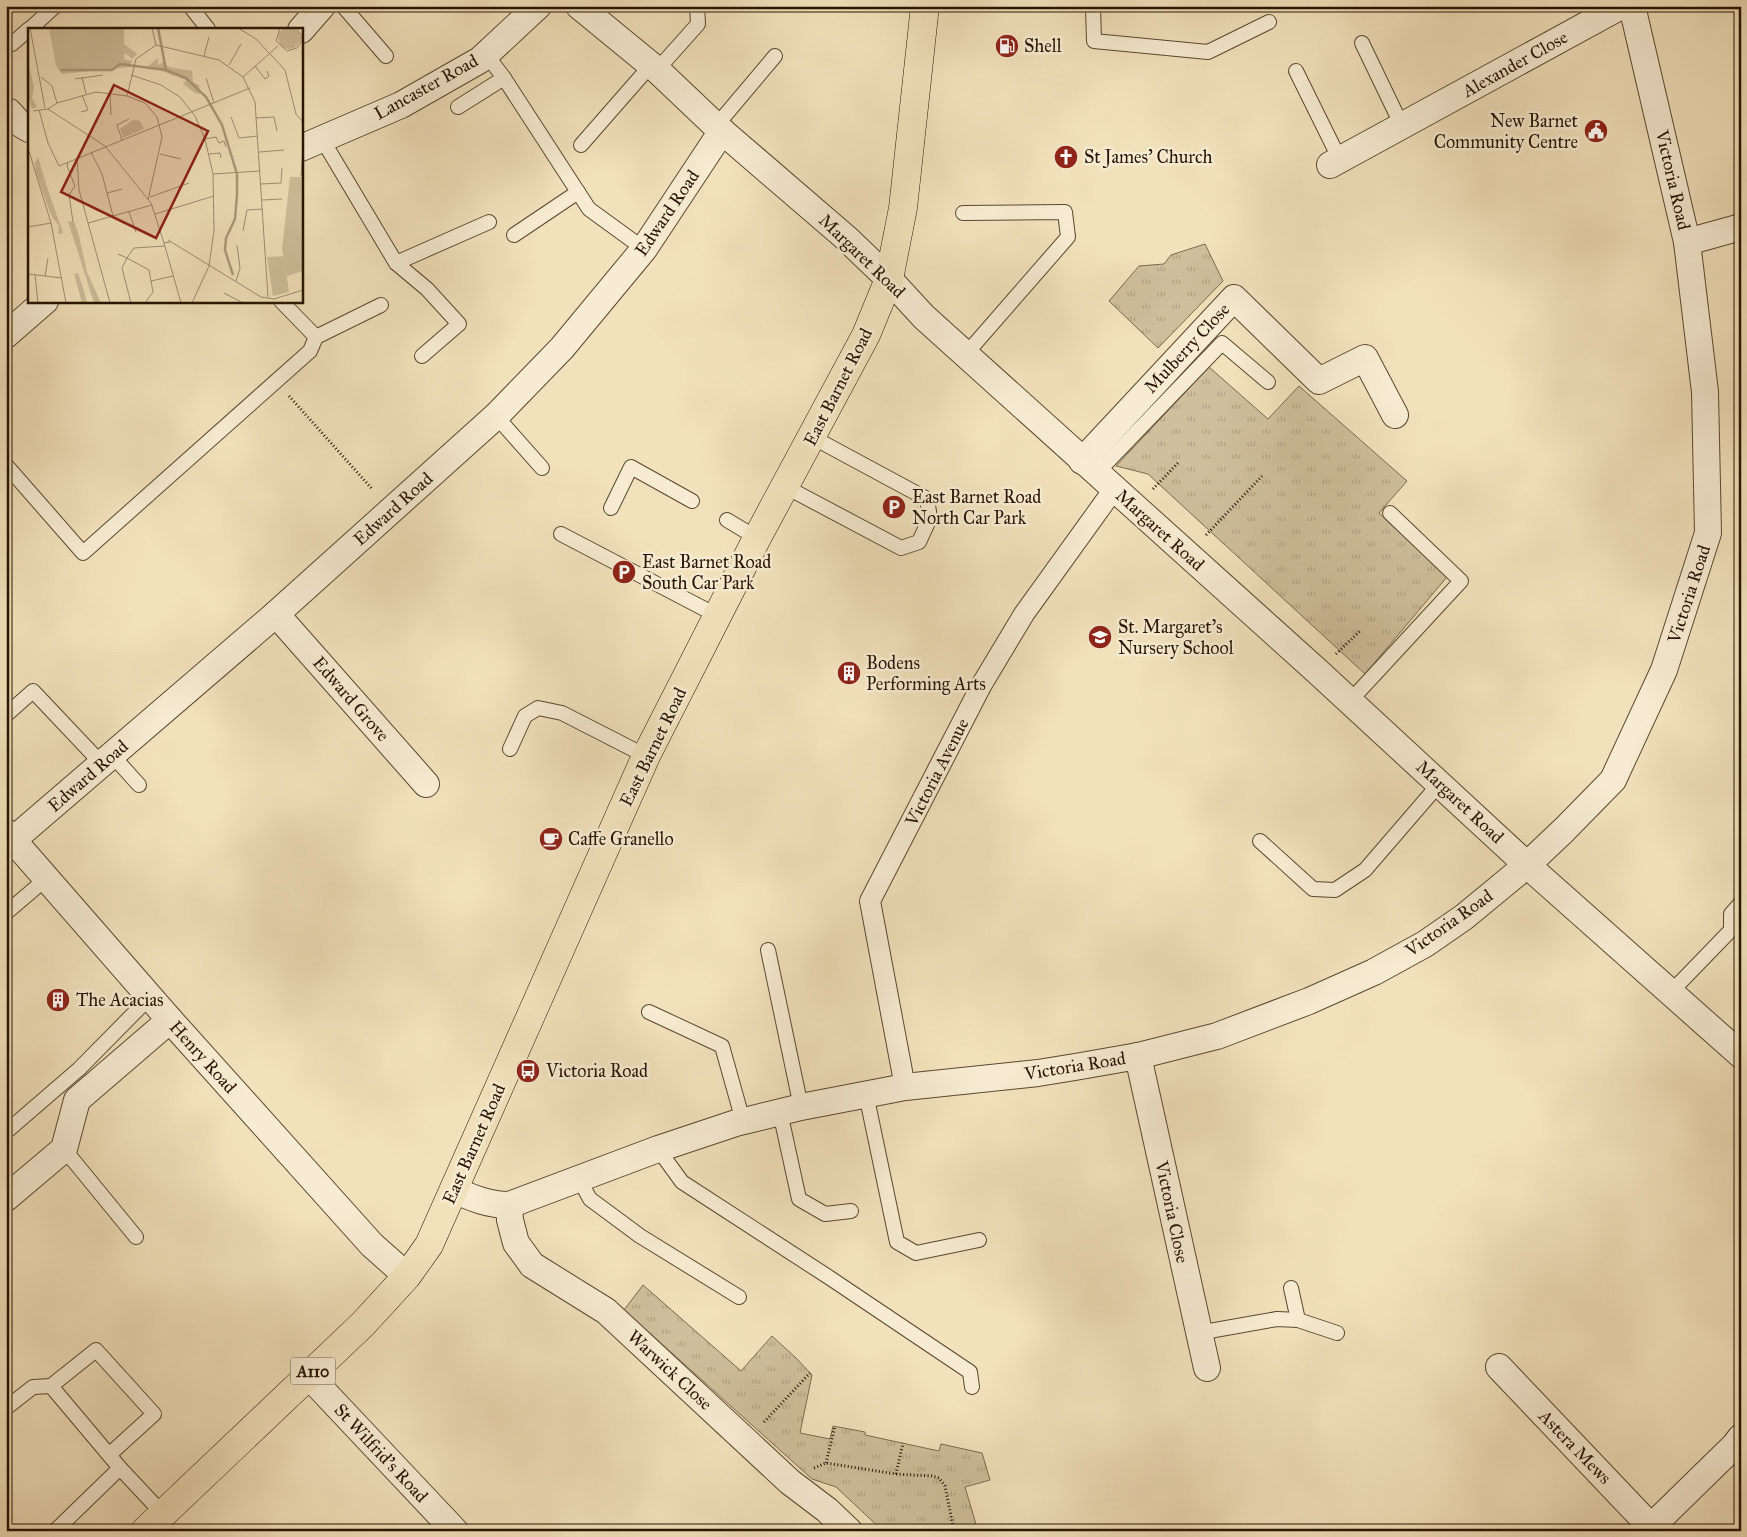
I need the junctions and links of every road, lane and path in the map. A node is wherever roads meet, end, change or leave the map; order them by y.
1 (55, 6) edge
2 (190, 6) edge
3 (322, 6) edge
4 (343, 6) edge
5 (538, 6) edge
6 (579, 6) edge
7 (696, 6) edge
8 (925, 6) edge
9 (1093, 6) edge
10 (1621, 6) edge
11 (1632, 6) edge
12 (1269, 22) dead end
13 (30, 28) edge
14 (207, 28) edge
15 (302, 29) edge
16 (28, 30) edge
17 (1362, 43) dead end
18 (12, 44) dead end
19 (486, 54) junction
20 (386, 56) dead end
21 (775, 56) dead end
22 (654, 68) junction
23 (1296, 71) dead end
24 (504, 78) junction
25 (458, 107) dead end
26 (7, 112) edge
27 (1402, 126) junction
28 (28, 128) edge
29 (719, 128) junction
30 (312, 144) edge
31 (581, 145) dead end
32 (1335, 163) joint
33 (578, 192) junction
34 (963, 213) dead end
35 (488, 222) dead end
36 (1741, 227) edge
37 (514, 235) dead end
38 (1687, 242) junction
39 (644, 250) junction
40 (396, 263) junction
41 (889, 280) junction
42 (45, 302) edge
43 (283, 302) edge
44 (381, 306) dead end
45 (6, 335) edge
46 (316, 337) junction
47 (966, 354) junction
48 (422, 356) dead end
49 (276, 382) junction
50 (1268, 382) dead end
51 (1395, 415) dead end
52 (496, 416) junction
53 (812, 437) junction
54 (1178, 463) dead end
55 (6, 465) edge
56 (542, 468) dead end
57 (1097, 475) junction
58 (1262, 476) dead end
59 (786, 487) junction
60 (692, 502) dead end
61 (611, 508) dead end
62 (1136, 508) junction
63 (391, 511) junction
64 (1390, 513) dead end
65 (727, 520) dead end
66 (562, 534) dead end
67 (757, 538) junction
68 (1188, 555) junction
69 (276, 614) junction
70 (718, 616) junction
71 (1361, 630) dead end
72 (1318, 672) junction
73 (1350, 701) junction
74 (6, 715) edge
75 (510, 749) dead end
76 (646, 756) junction
77 (107, 760) junction
78 (1440, 783) junction
79 (426, 784) dead end
80 (139, 785) dead end
81 (10, 836) edge
82 (1260, 841) dead end
83 (1527, 865) junction
84 (47, 878) junction
85 (1741, 903) edge
86 (6, 913) edge
87 (768, 950) dead end
88 (1671, 992) junction
89 (150, 997) junction
90 (649, 1012) dead end
91 (170, 1020) junction
92 (1741, 1055) edge
93 (1138, 1056) junction
94 (905, 1087) junction
95 (866, 1094) junction
96 (791, 1109) junction
97 (743, 1121) junction
98 (6, 1132) edge
99 (658, 1149) junction
100 (64, 1150) junction
101 (579, 1179) junction
102 (454, 1190) junction
103 (6, 1198) edge
104 (509, 1205) junction
105 (851, 1211) dead end
106 (136, 1237) dead end
107 (979, 1240) dead end
108 (406, 1276) junction
109 (1291, 1288) dead end
110 (740, 1297) dead end
111 (1298, 1320) junction
112 (1198, 1333) junction
113 (1337, 1333) dead end
114 (1499, 1367) dead end
115 (1207, 1368) dead end
116 (810, 1373) dead end
117 (308, 1376) junction
118 (52, 1386) junction
119 (972, 1387) dead end
120 (6, 1408) edge
121 (836, 1426) dead end
122 (746, 1441) junction
123 (903, 1443) dead end
124 (1739, 1444) edge
125 (110, 1454) junction
126 (826, 1463) junction
127 (120, 1468) junction
128 (896, 1474) junction
129 (790, 1482) junction
130 (155, 1525) edge
131 (1649, 1529) edge
132 (56, 1531) edge
133 (455, 1531) edge
134 (849, 1531) edge
135 (954, 1531) edge

1 - 13 lane
2 - 14 lane
3 - 15 street
4 - 20 lane
5 - 19 street, Lancaster Road
6 - 22 street, Margaret Road
7 - 22 lane
8 - 41 main road, East Barnet Road / A110
9 - 12 lane
10 - 27 street, Alexander Close
11 - 38 street, Victoria Road
16 - 18 lane
17 - 27 lane
19 - 24 lane
19 - 30 street, Lancaster Road
21 - 29 lane
22 - 29 street, Margaret Road
22 - 31 lane
23 - 32 lane
24 - 25 lane
24 - 33 lane
26 - 28 street
27 - 32 street, Alexander Close
29 - 39 street, Edward Road
29 - 41 street, Margaret Road
30 - 40 lane
33 - 37 lane
33 - 39 lane
34 - 47 lane
35 - 40 lane
36 - 38 street
38 - 83 street, Victoria Road
39 - 52 street, Edward Road
40 - 48 lane
41 - 47 street, Margaret Road
41 - 53 main road, East Barnet Road / A110
42 - 45 street
43 - 46 lane
44 - 46 lane
46 - 49 lane
47 - 57 street, Margaret Road
49 - 55 lane
49 - 63 path
50 - 57 lane
51 - 57 street, Mulberry Close
52 - 56 lane
52 - 63 street, Edward Road
53 - 59 main road, East Barnet Road / A110
53 - 59 lane
54 - 62 path
57 - 62 street, Margaret Road
57 - 94 street, Victoria Avenue
58 - 68 path
59 - 67 main road, East Barnet Road / A110
60 - 61 lane
62 - 68 street, Margaret Road
63 - 69 street, Edward Road
64 - 73 lane
65 - 67 lane
66 - 70 lane
67 - 70 main road, East Barnet Road / A110
68 - 72 street, Margaret Road
69 - 77 street, Edward Road
69 - 79 street, Edward Grove
70 - 76 main road, East Barnet Road / A110
71 - 72 path
72 - 73 street, Margaret Road
73 - 78 street, Margaret Road
74 - 77 lane
75 - 76 lane
76 - 102 main road, East Barnet Road / A110
77 - 80 lane
77 - 81 street, Edward Road
78 - 82 lane
78 - 83 street, Margaret Road
81 - 84 street, Henry Road
83 - 88 street, Margaret Road
83 - 93 street, Victoria Road
84 - 86 lane
84 - 89 street, Henry Road
85 - 88 lane
87 - 96 lane
88 - 92 street, Margaret Road
89 - 91 street, Henry Road
89 - 98 lane
90 - 97 lane
91 - 100 street
91 - 108 street, Henry Road
93 - 94 street, Victoria Road
93 - 112 street, Victoria Close
94 - 95 street, Victoria Road
95 - 96 street, Victoria Road
95 - 107 lane
96 - 97 street, Victoria Road
96 - 105 lane
97 - 99 street, Victoria Road
99 - 101 street, Victoria Road
99 - 119 lane
100 - 103 street
100 - 106 lane
101 - 104 street, Victoria Road
101 - 110 lane
102 - 104 street, Victoria Road
102 - 108 main road, East Barnet Road / A110
104 - 122 street, Warwick Close
108 - 117 main road, East Barnet Road / A110
109 - 111 lane
111 - 112 lane
111 - 113 lane
112 - 115 street, Victoria Close
114 - 131 street, Astera Mews
116 - 122 path
117 - 130 main road, East Barnet Road / A110
117 - 133 street, St Wilfrid's Road
118 - 120 lane
118 - 125 lane
118 - 125 lane
121 - 126 path
122 - 129 street, Warwick Close
123 - 128 path
124 - 131 street
125 - 127 lane
126 - 128 path
126 - 129 path
127 - 130 lane
127 - 132 lane
128 - 135 path
129 - 134 street, Warwick Close

